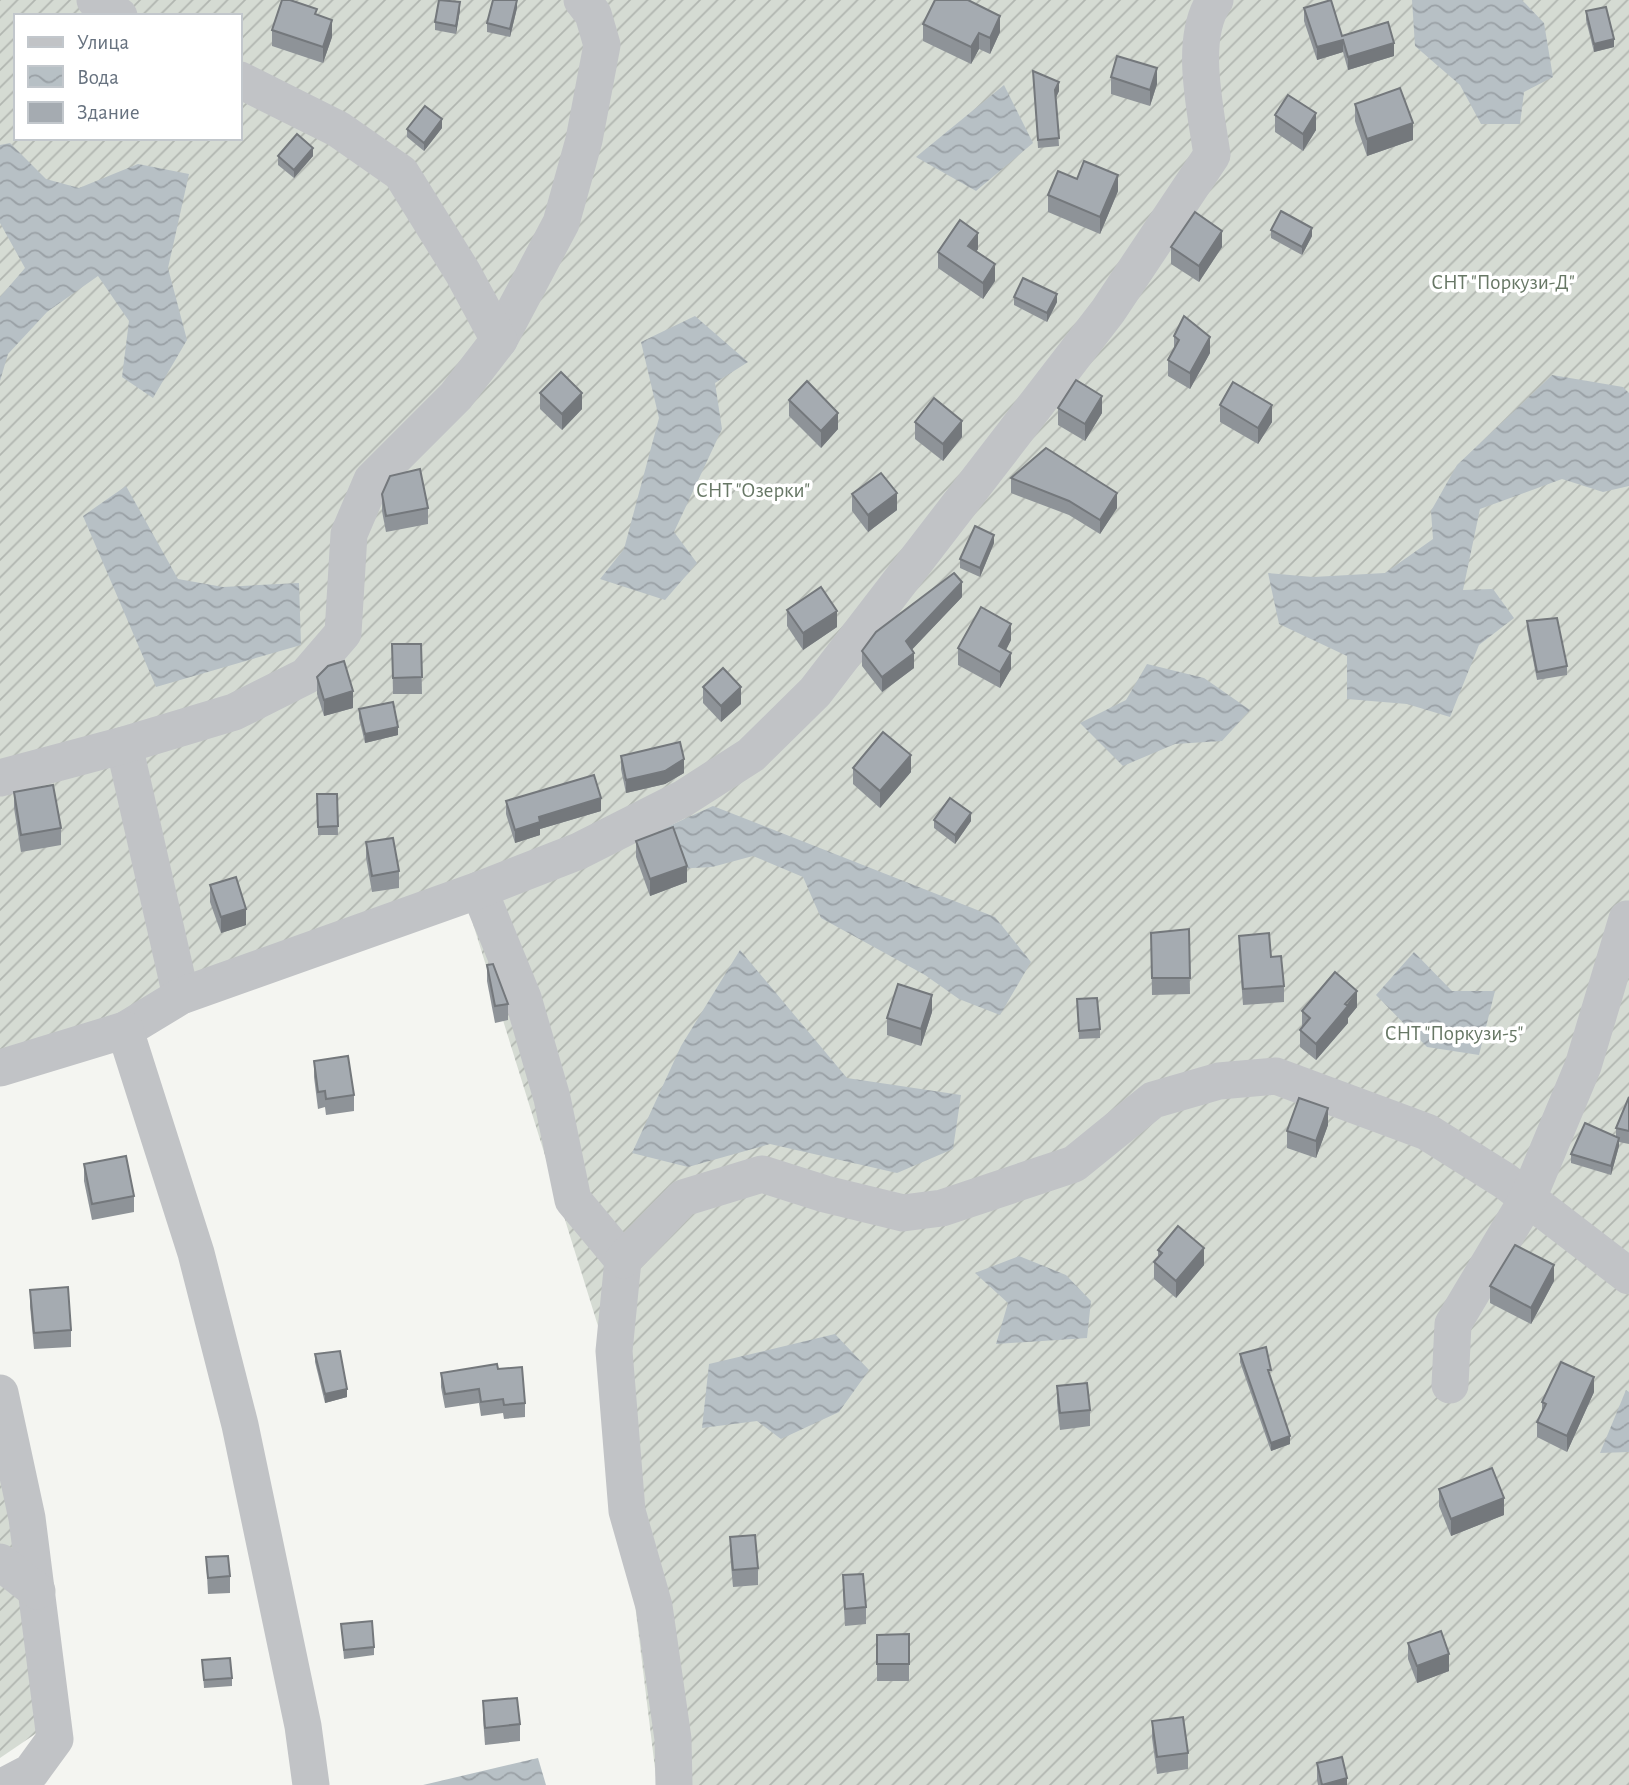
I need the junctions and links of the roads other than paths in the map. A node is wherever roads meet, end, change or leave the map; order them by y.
1 (95, 0) edge
2 (582, 0) edge
3 (1211, 1) edge
4 (116, 14) edge
5 (242, 81) edge
6 (499, 340) junction
7 (124, 745) junction
8 (0, 778) edge
9 (479, 890) junction
10 (1627, 919) edge
11 (181, 996) junction
12 (125, 1030) junction
13 (0, 1068) edge
14 (1528, 1198) junction
15 (623, 1260) junction
16 (1629, 1276) edge
17 (1450, 1385) dead end
18 (0, 1393) edge
19 (0, 1562) edge
20 (37, 1591) junction
21 (6, 1785) edge
22 (312, 1785) edge
23 (674, 1785) edge

1 - 4 street
2 - 6 street
3 - 9 street
5 - 6 street
6 - 7 street
7 - 8 street
7 - 11 street
9 - 11 street
9 - 15 street
10 - 14 street
11 - 12 street
12 - 13 street
12 - 22 street
14 - 15 street
14 - 16 street
14 - 17 street
15 - 23 street
18 - 20 street
19 - 20 street
20 - 21 street

